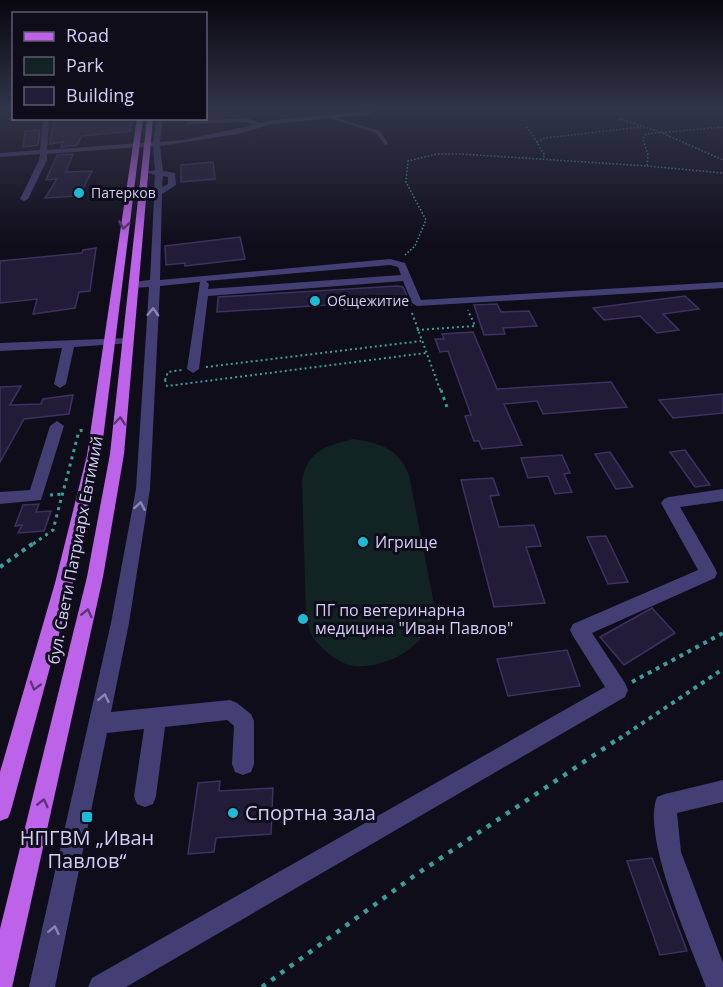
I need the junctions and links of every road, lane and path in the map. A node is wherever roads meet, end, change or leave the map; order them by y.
1 (28, 153) edge
2 (44, 153) edge
3 (133, 153) edge
4 (152, 153) edge
5 (543, 153) edge
6 (648, 153) edge
7 (707, 153) edge
8 (0, 155) edge
9 (538, 160) junction
10 (723, 160) edge
11 (647, 166) junction
12 (723, 173) edge
13 (150, 197) junction
14 (24, 199) dead end
15 (390, 262) junction
16 (204, 278) junction
17 (407, 278) junction
18 (154, 282) junction
19 (133, 285) junction
20 (723, 285) edge
21 (202, 293) junction
22 (464, 300) junction
23 (417, 303) junction
24 (417, 330) junction
25 (421, 341) junction
26 (117, 342) junction
27 (69, 344) junction
28 (0, 347) edge
29 (426, 353) junction
30 (193, 369) junction
31 (60, 384) dead end
32 (448, 410) dead end
33 (57, 426) dead end
34 (97, 428) junction
35 (723, 495) edge
36 (0, 498) edge
37 (0, 567) edge
38 (723, 633) edge
39 (723, 669) edge
40 (618, 690) junction
41 (156, 718) junction
42 (98, 724) junction
43 (243, 764) dead end
44 (5, 778) edge
45 (723, 791) edge
46 (145, 796) dead end
47 (0, 810) edge
48 (0, 982) edge
49 (42, 987) edge
50 (101, 987) edge
51 (262, 987) edge
52 (719, 987) edge

1 - 8 street
2 - 14 street
3 -> 26 main road, бул. Свети Патриарх Евтимий
4 - 13 street
5 - 9 path
6 - 11 path
7 - 10 path
9 - 11 path
9 - 15 path
11 - 12 path
13 - 18 street
13 - 19 main road, бул. Свети Патриарх Евтимий
15 - 16 street
15 - 17 street
16 - 18 street
16 - 21 street
17 - 21 street
17 - 23 street
18 - 19 street
42 -> 18 street
19 - 26 main road, бул. Свети Патриарх Евтимий
20 - 22 street
21 - 30 street
22 - 23 street
22 - 24 path
23 - 24 path
24 - 25 path
25 - 29 path
25 - 30 path
26 - 27 street
26 - 34 main road, бул. Свети Патриарх Евтимий
48 -> 26 main road, бул. Свети Патриарх Евтимий
27 - 28 street
27 - 31 street
29 - 30 path
29 - 32 path
33 - 36 street
34 - 37 path
34 -> 44 main road, бул. Свети Патриарх Евтимий
35 - 40 street
38 - 40 path
39 - 51 path
40 - 50 street
41 - 42 street
41 - 43 street
41 - 46 street
49 -> 42 street
44 - 47 main road, бул. Свети Патриарх Евтимий
45 - 52 street

